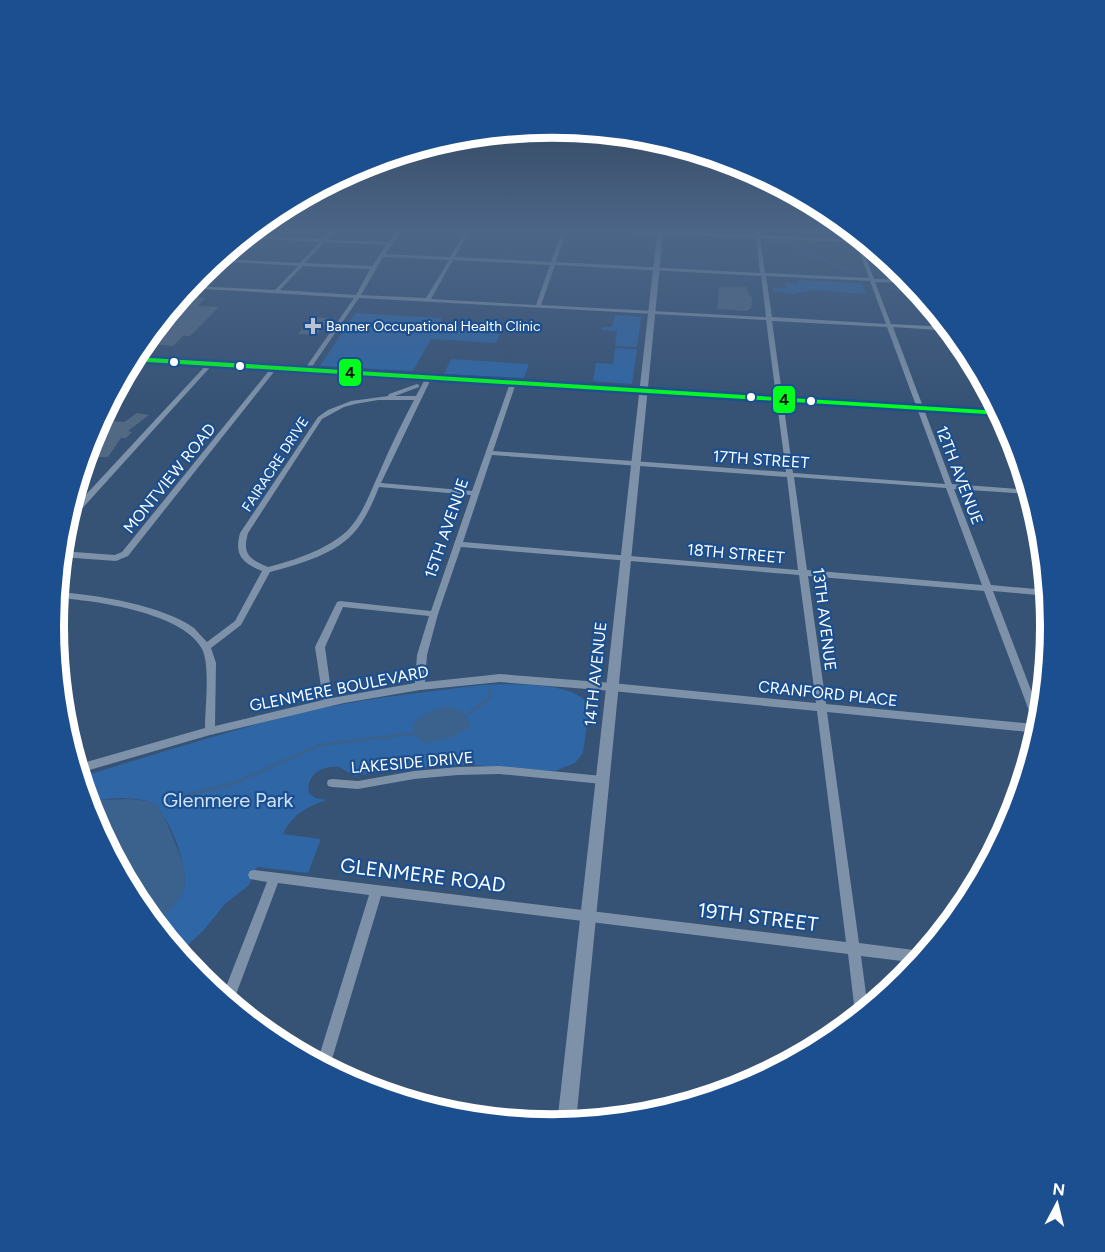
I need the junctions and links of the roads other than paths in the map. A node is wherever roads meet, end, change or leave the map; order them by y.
1 (280, 287) edge
2 (363, 287) edge
3 (435, 287) edge
4 (544, 287) edge
5 (655, 287) edge
6 (765, 287) edge
7 (875, 287) edge
8 (201, 288) edge
9 (276, 292) junction
10 (358, 297) junction
11 (427, 301) junction
12 (538, 307) junction
13 (652, 313) junction
14 (769, 320) junction
15 (890, 326) junction
16 (940, 328) edge
17 (144, 360) edge
18 (210, 364) junction
19 (274, 368) junction
20 (307, 370) junction
21 (426, 378) junction
22 (513, 383) junction
23 (417, 386) junction
24 (643, 391) junction
25 (387, 397) junction
26 (416, 398) junction
27 (780, 399) junction
28 (921, 408) junction
29 (411, 410) junction
30 (991, 412) edge
31 (489, 453) junction
32 (636, 464) junction
33 (790, 475) junction
34 (376, 485) junction
35 (950, 486) junction
36 (1021, 491) edge
37 (475, 493) junction
38 (80, 506) edge
39 (458, 544) junction
40 (70, 555) edge
41 (626, 558) junction
42 (267, 570) junction
43 (804, 573) junction
44 (988, 589) junction
45 (1039, 593) edge
46 (66, 596) edge
47 (434, 614) junction
48 (206, 647) junction
49 (420, 686) junction
50 (612, 687) junction
51 (328, 703) junction
52 (821, 708) junction
53 (1033, 709) edge
54 (1030, 727) edge
55 (210, 731) junction
56 (85, 767) edge
57 (602, 780) junction
58 (332, 783) dead end
59 (254, 875) dead end
60 (275, 877) junction
61 (377, 890) junction
62 (588, 915) junction
63 (854, 949) junction
64 (912, 956) edge
65 (230, 992) edge
66 (861, 1004) edge
67 (325, 1058) edge
68 (568, 1114) edge

1 - 9 street
2 - 10 street
3 - 11 street
4 - 12 street
5 - 13 street, 14TH AVENUE
6 - 14 street, 13TH AVENUE
7 - 15 street, 12TH AVENUE
8 - 9 street
9 - 10 street
10 - 11 street
10 - 20 street
11 - 12 street
12 - 13 street
13 - 14 street
13 - 24 street, 14TH AVENUE
14 - 15 street
14 - 27 street, 13TH AVENUE
15 - 16 street
15 - 28 street, 12TH AVENUE
17 - 18 main road
18 - 19 main road
18 - 38 street
19 - 20 main road
19 - 40 street, MONTVIEW ROAD
20 - 21 main road
21 - 22 main road
21 - 23 street
21 - 26 street
22 - 24 main road
22 - 31 street, 15TH AVENUE
23 - 25 street
23 - 26 street
24 - 27 main road
24 - 32 street, 14TH AVENUE
25 - 26 street, FAIRACRE DRIVE
25 - 29 street
25 - 42 street, FAIRACRE DRIVE
26 - 29 street
27 - 28 main road
27 - 33 street, 13TH AVENUE
28 - 30 main road
28 - 35 street, 12TH AVENUE
29 - 34 street
31 - 32 street, 17TH STREET
31 - 37 street, 15TH AVENUE
32 - 33 street, 17TH STREET
32 - 41 street, 14TH AVENUE
33 - 35 street, 17TH STREET
33 - 43 street, 13TH AVENUE
34 - 37 street
34 - 42 street
35 - 36 street, 17TH STREET
35 - 44 street, 12TH AVENUE
37 - 39 street, 15TH AVENUE
39 - 41 street, 18TH STREET
39 - 47 street, 15TH AVENUE
41 - 43 street, 18TH STREET
41 - 50 street, 14TH AVENUE
42 - 48 street
43 - 44 street, 18TH STREET
43 - 52 street, 13TH AVENUE
44 - 45 street, 18TH STREET
44 - 53 street, 12TH AVENUE
46 - 48 street
47 - 49 street, 15TH AVENUE
47 - 51 street
48 - 55 street
49 - 50 street, GLENMERE BOULEVARD
49 - 51 street, GLENMERE BOULEVARD
50 - 52 street, CRANFORD PLACE
50 - 57 street, 14TH AVENUE
51 - 55 street, GLENMERE BOULEVARD
52 - 54 street, CRANFORD PLACE
52 - 63 street, 13TH AVENUE
55 - 56 street, GLENMERE BOULEVARD
57 - 58 street, LAKESIDE DRIVE
57 - 62 street, 14TH AVENUE
59 - 60 street, GLENMERE ROAD
60 - 61 street, GLENMERE ROAD
60 - 65 street
61 - 62 street, GLENMERE ROAD
61 - 67 street
62 - 63 street, 19TH STREET
62 - 68 street, 14TH AVENUE
63 - 64 street, 19TH STREET
63 - 66 street, 13TH AVENUE

